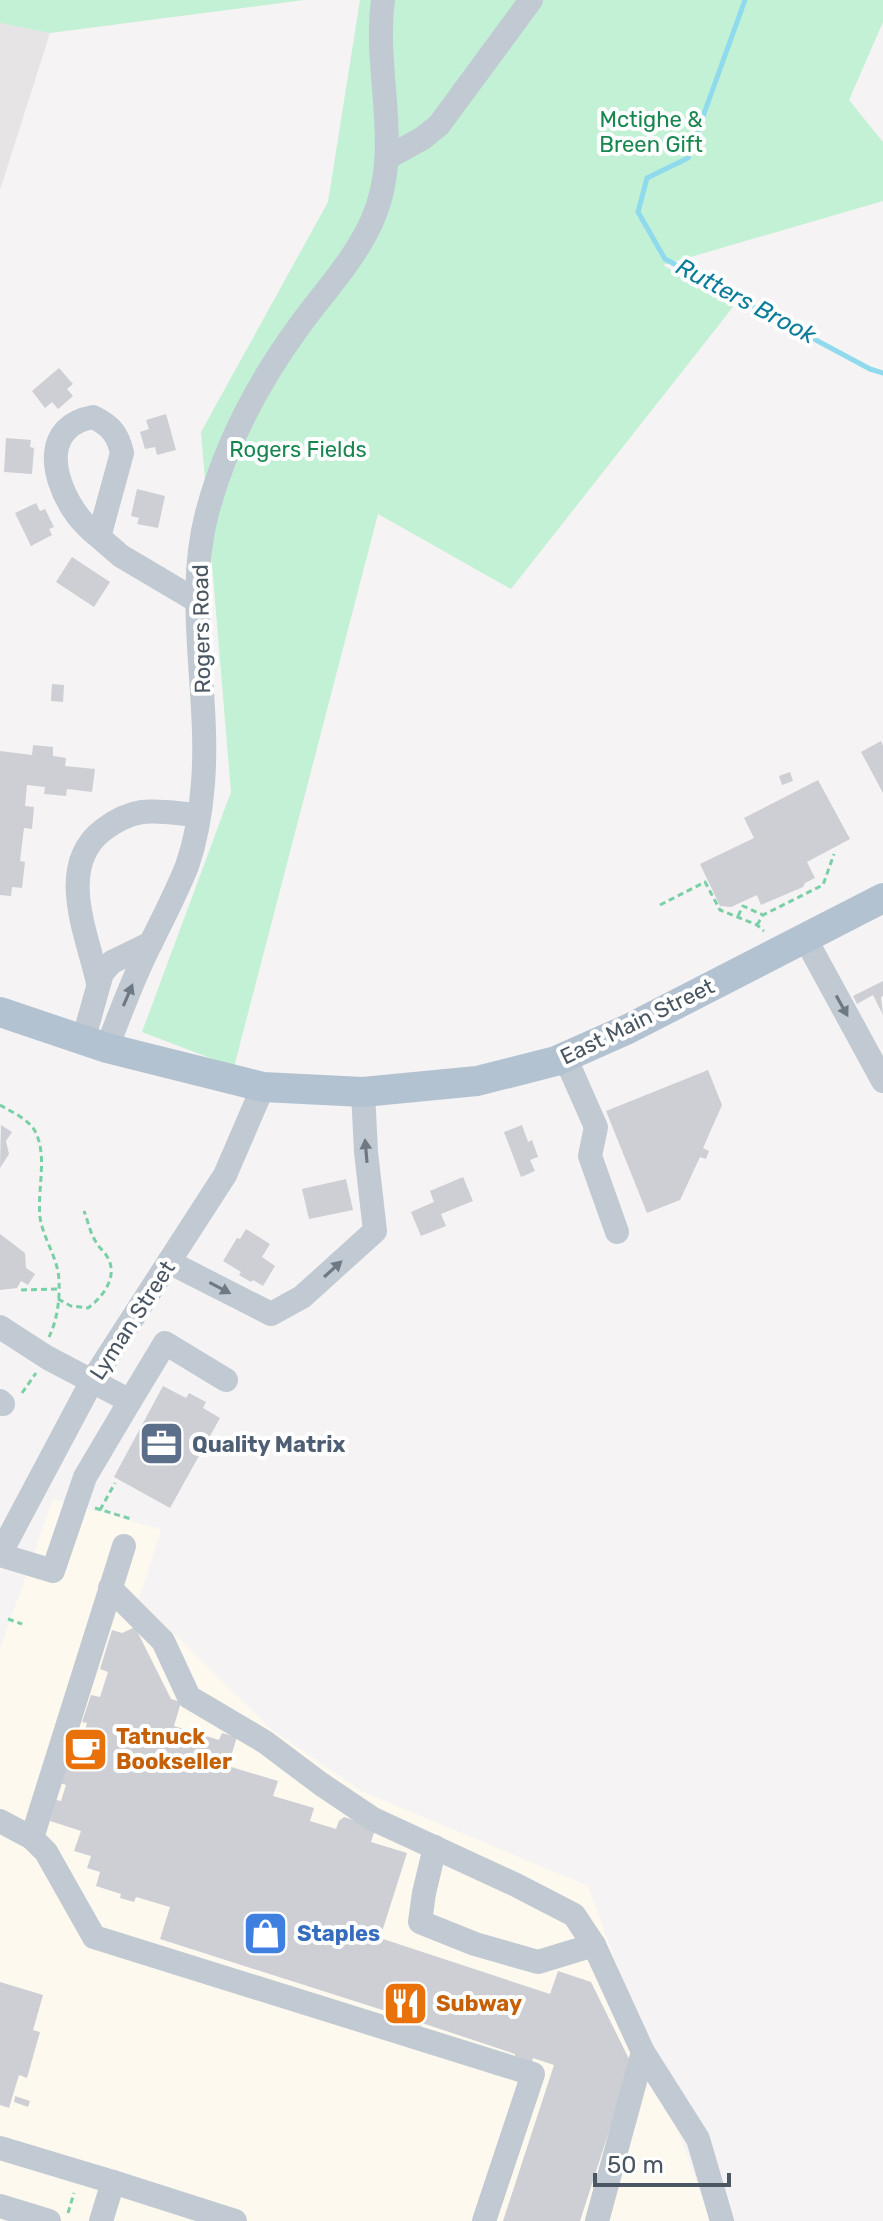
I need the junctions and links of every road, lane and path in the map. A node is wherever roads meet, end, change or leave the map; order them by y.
1 (383, 0) edge
2 (531, 0) edge
3 (387, 158) junction
4 (99, 537) dead end
5 (197, 601) junction
6 (198, 815) junction
7 (834, 854) dead end
8 (883, 898) edge
9 (660, 905) dead end
10 (763, 915) junction
11 (738, 918) junction
12 (757, 925) junction
13 (765, 932) dead end
14 (805, 938) junction
15 (151, 943) junction
16 (98, 983) junction
17 (0, 1012) edge
18 (95, 1044) junction
19 (565, 1057) junction
20 (883, 1081) edge
21 (263, 1087) junction
22 (363, 1092) junction
23 (0, 1105) edge
24 (84, 1211) dead end
25 (617, 1232) dead end
26 (169, 1262) junction
27 (59, 1289) junction
28 (21, 1290) dead end
29 (58, 1299) junction
30 (0, 1327) edge
31 (46, 1343) dead end
32 (226, 1380) dead end
33 (92, 1381) junction
34 (130, 1401) junction
35 (115, 1483) dead end
36 (92, 1507) dead end
37 (100, 1510) junction
38 (131, 1519) dead end
39 (124, 1546) dead end
40 (0, 1555) edge
41 (110, 1588) junction
42 (8, 1619) dead end
43 (22, 1624) dead end
44 (0, 1821) edge
45 (0, 1832) edge
46 (32, 1838) junction
47 (435, 1847) junction
48 (594, 1945) junction
49 (643, 2052) junction
50 (0, 2148) edge
51 (113, 2182) junction
52 (76, 2190) dead end
53 (0, 2206) edge
54 (49, 2221) edge
55 (65, 2221) edge
56 (101, 2221) edge
57 (235, 2221) edge
58 (484, 2221) edge
59 (597, 2221) edge
60 (722, 2221) edge

1 - 3 street, Rogers Road
2 - 3 street
3 - 5 street, Rogers Road
4 - 5 street
5 - 6 street, Rogers Road
6 - 15 street, Rogers Road
6 - 16 street
7 - 10 path
8 - 14 main road, East Main Street
9 - 11 path
10 - 11 path
10 - 12 path
11 - 12 path
12 - 13 path
14 - 19 main road, East Main Street
14 -> 20 street
15 - 16 street
18 -> 15 street, Rogers Road
16 - 18 street
17 - 18 main road, East Main Street
18 - 21 main road, East Main Street
19 - 22 main road, East Main Street
19 - 25 street
21 - 22 main road, East Main Street
21 - 26 street, Lyman Street
26 -> 22 street
23 - 27 path
24 - 29 path
26 - 33 street, Lyman Street
27 - 28 path
27 - 29 path
29 - 31 path
30 - 33 street
32 - 34 street
33 - 34 street
33 - 40 street, Lyman Street
34 - 40 street
35 - 37 path
36 - 37 path
37 - 38 path
39 - 41 street
41 - 46 street
41 - 47 street
42 - 43 path
44 - 46 street
45 - 46 street
46 - 58 street
47 - 48 street
47 - 48 street
48 - 49 street
49 - 59 street
49 - 60 street
50 - 51 street
51 - 56 street
51 - 57 street
52 - 55 path
53 - 54 street

